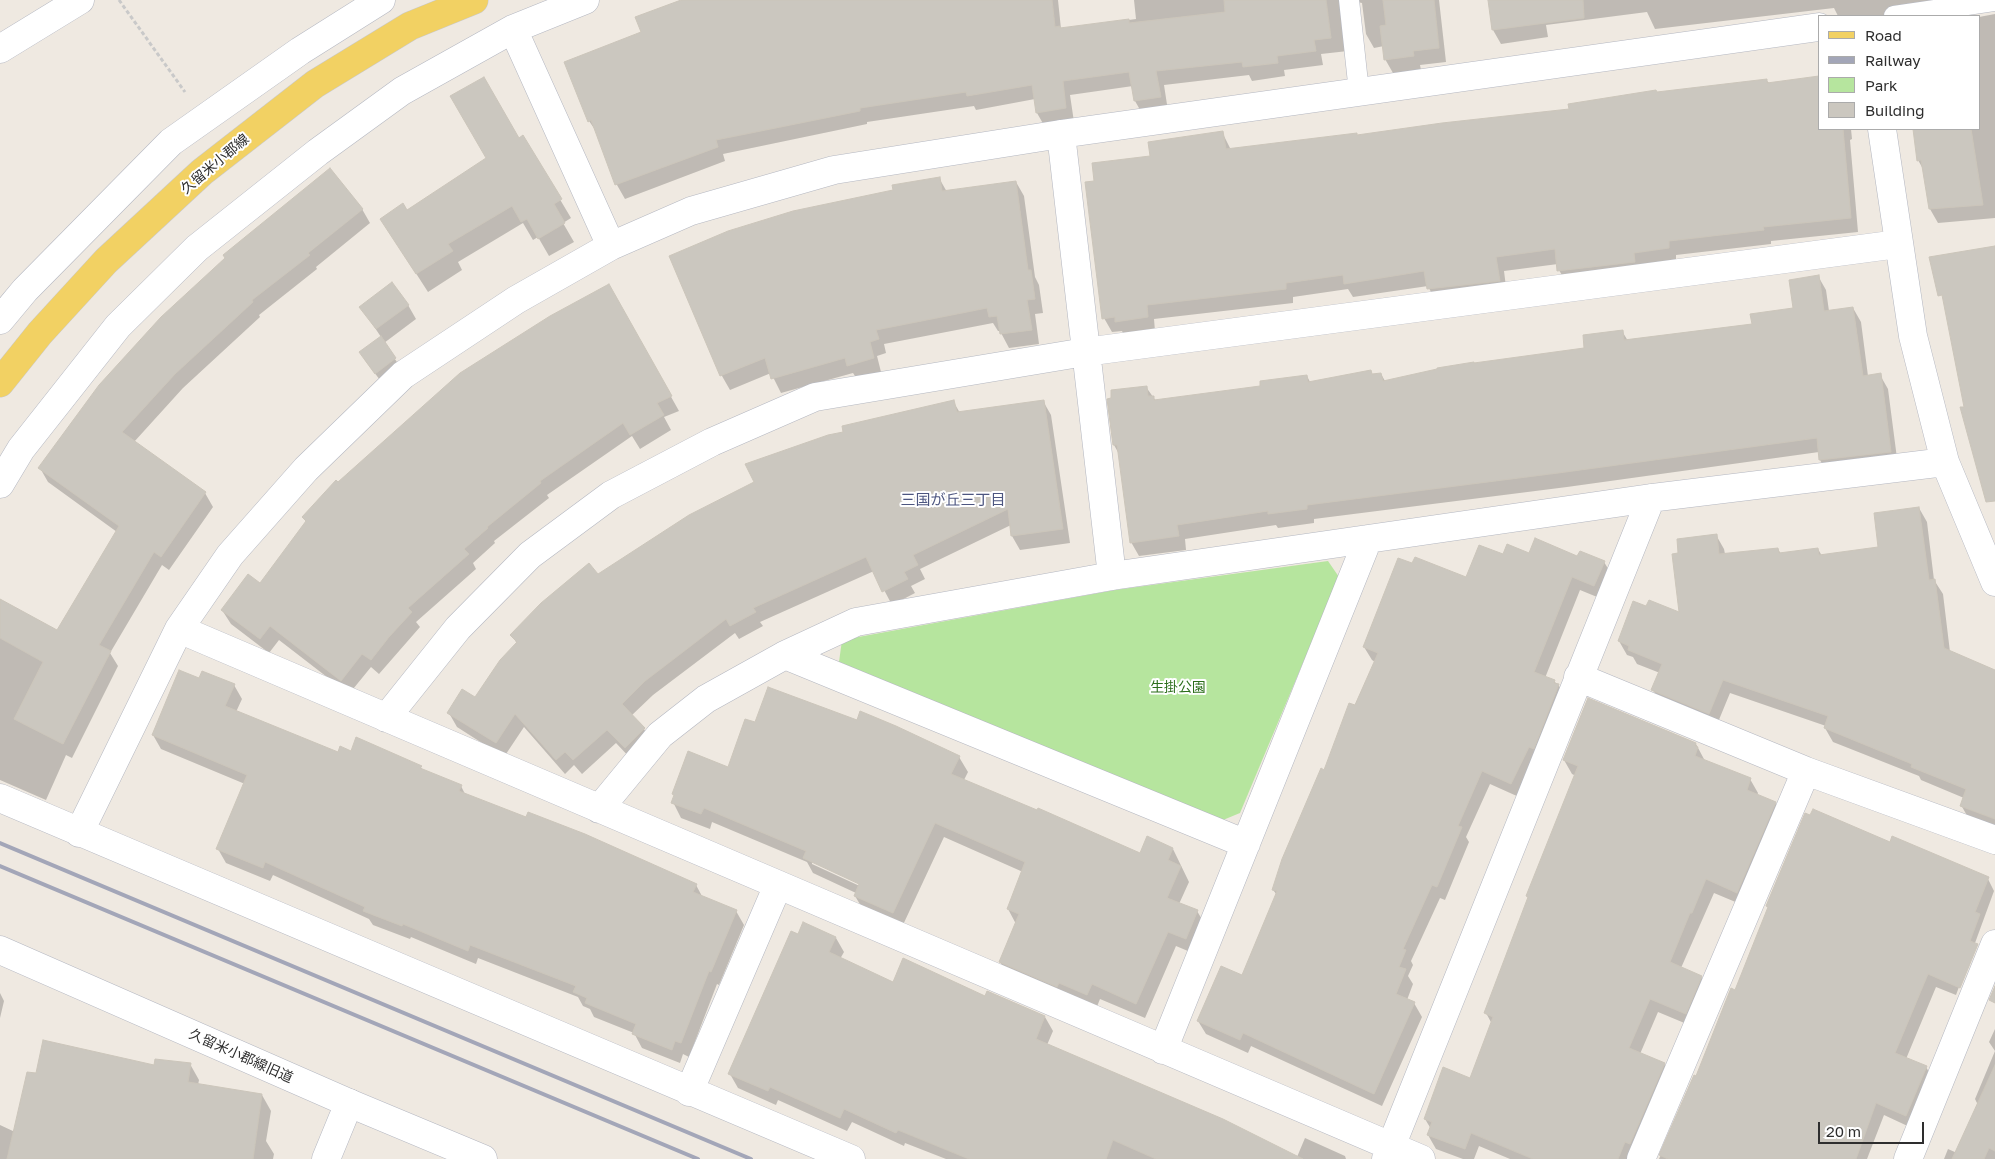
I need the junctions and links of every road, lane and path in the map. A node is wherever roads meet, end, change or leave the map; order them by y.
1 (80, 0) edge
2 (119, 0) edge
3 (381, 0) edge
4 (474, 0) edge
5 (585, 0) edge
6 (1349, 0) edge
7 (1995, 1) edge
8 (1901, 15) edge
9 (1818, 27) edge
10 (512, 30) junction
11 (0, 49) edge
12 (1359, 92) junction
13 (189, 97) dead end
14 (1882, 130) edge
15 (1061, 134) junction
16 (1898, 244) junction
17 (611, 246) junction
18 (0, 320) edge
19 (1085, 352) junction
20 (0, 383) edge
21 (1945, 462) junction
22 (0, 484) edge
23 (1650, 498) junction
24 (1368, 539) junction
25 (1112, 576) junction
26 (1995, 582) edge
27 (179, 629) junction
28 (785, 655) junction
29 (1578, 677) junction
30 (386, 718) junction
31 (1806, 771) junction
32 (0, 798) edge
33 (599, 808) junction
34 (79, 833) junction
35 (1995, 840) edge
36 (1246, 844) junction
37 (778, 885) junction
38 (1995, 944) edge
39 (0, 950) edge
40 (1164, 1050) junction
41 (689, 1092) junction
42 (349, 1103) junction
43 (1389, 1153) edge
44 (326, 1159) edge
45 (483, 1159) edge
46 (851, 1159) edge
47 (1421, 1159) edge
48 (1641, 1159) edge
49 (1908, 1159) edge

1 - 11 street
2 - 13 path
3 - 18 street
4 - 20 main road, 久留米小郡線
5 - 10 street
6 - 12 lane
7 - 8 lane
9 - 12 street
10 - 17 street
10 - 22 street
12 - 15 street
14 - 16 street
15 - 17 street
15 - 19 street
16 - 19 street
16 - 21 street
17 - 27 street
19 - 25 street
19 - 30 street
21 - 23 street
21 - 26 street
23 - 24 street
23 - 29 street
24 - 25 street
24 - 36 street
25 - 28 street
27 - 30 street
27 - 34 street
28 - 33 street
28 - 36 street
29 - 31 street
29 - 43 street
30 - 33 street
31 - 35 street
31 - 48 street
32 - 34 street
33 - 37 street
34 - 41 street
36 - 40 street
37 - 40 street
37 - 41 street
38 - 49 street
39 - 42 street, 久留米小郡線旧道
40 - 43 street
41 - 46 street
42 - 44 street
42 - 45 street, 久留米小郡線旧道
43 - 47 street

